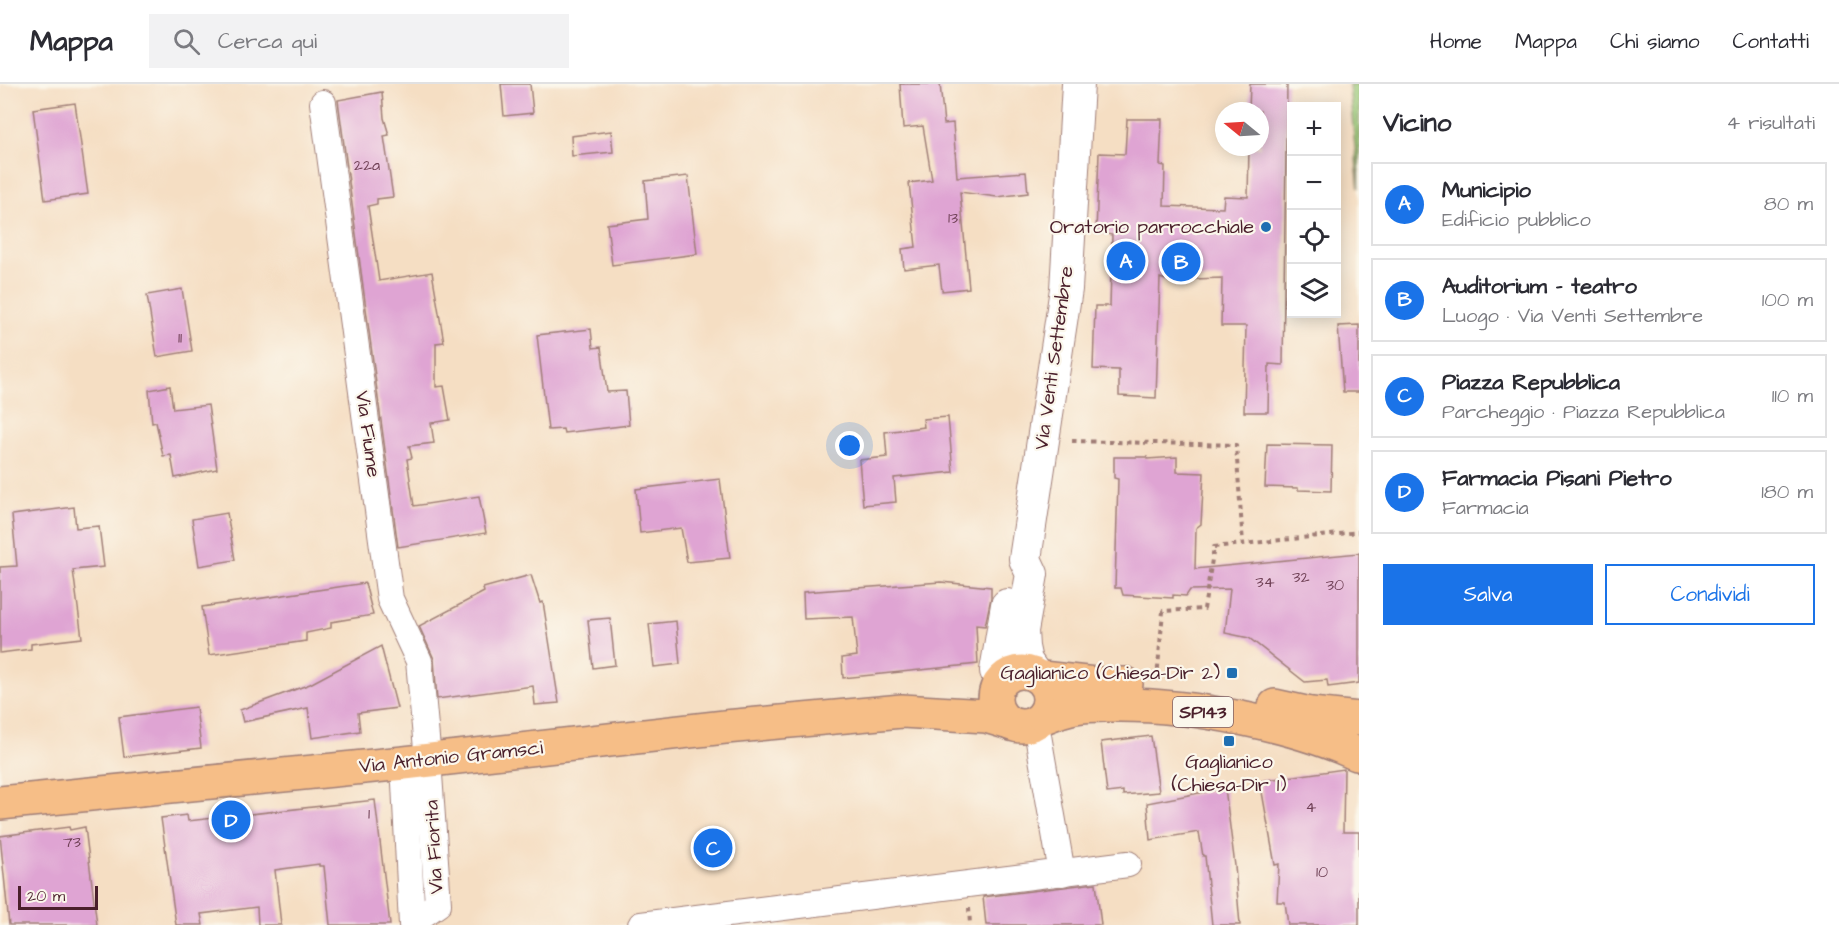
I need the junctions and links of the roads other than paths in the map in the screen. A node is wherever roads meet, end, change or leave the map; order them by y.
1 (1078, 84) edge
2 (323, 103) dead end
3 (1025, 559) junction
4 (1038, 676) junction
5 (1000, 683) junction
6 (902, 711) junction
7 (1359, 719) edge
8 (1029, 721) junction
9 (1358, 747) edge
10 (416, 761) junction
11 (0, 803) edge
12 (1128, 864) dead end
13 (1062, 873) junction
14 (412, 924) edge
15 (641, 925) edge

1 - 3 street, Via Venti Settembre
2 - 10 street, Via Fiume
3 - 4 street, Via Venti Settembre
3 - 5 street, Via Venti Settembre
4 - 5 main road, SP143
4 - 7 main road, SP143
4 - 8 main road
5 - 6 main road, Via Antonio Gramsci / SP143
5 - 8 main road
6 - 8 main road, Via Antonio Gramsci
6 - 10 main road, Via Antonio Gramsci
8 - 9 main road, SP143
8 - 13 street
10 - 11 main road, Via Antonio Gramsci
10 - 14 street, Via Fiorita
12 - 13 street
13 - 15 street

